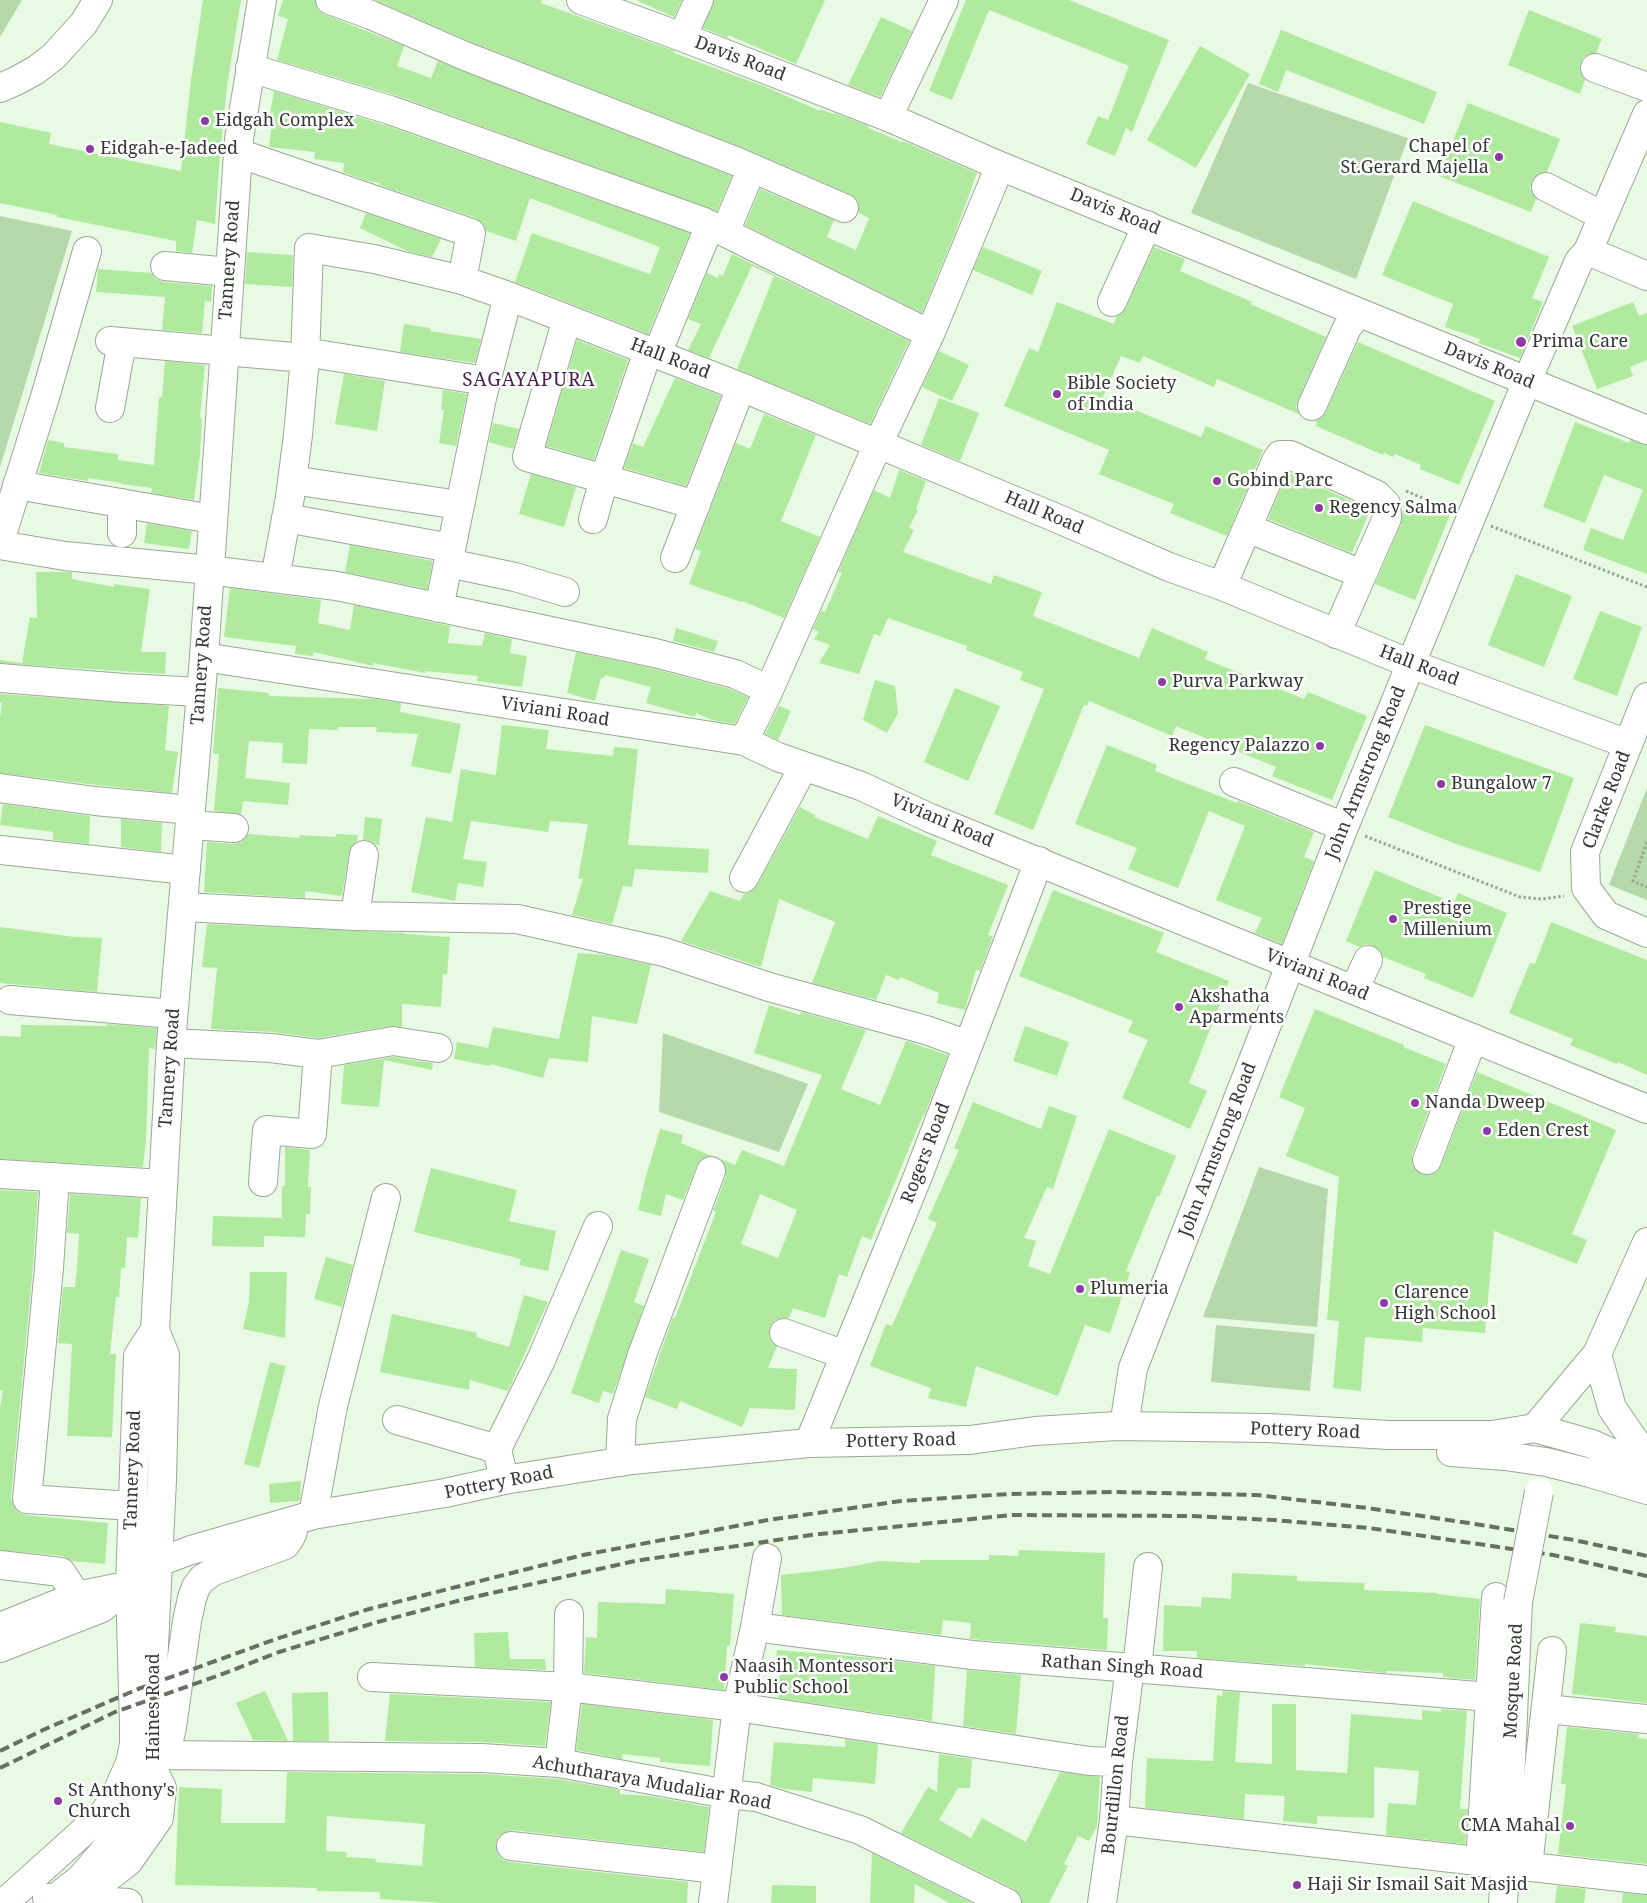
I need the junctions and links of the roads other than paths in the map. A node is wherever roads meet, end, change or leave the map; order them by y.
1 (98, 0) edge
2 (262, 0) edge
3 (330, 0) edge
4 (699, 0) edge
5 (944, 0) edge
6 (596, 3) edge
7 (682, 37) junction
8 (250, 68) junction
9 (1595, 68) dead end
10 (1647, 87) edge
11 (0, 88) edge
12 (888, 117) junction
13 (1644, 122) edge
14 (238, 153) junction
15 (1000, 166) junction
16 (752, 168) junction
17 (1546, 187) dead end
18 (844, 208) dead end
19 (1603, 216) junction
20 (1147, 224) junction
21 (717, 228) junction
22 (87, 251) dead end
23 (1588, 251) junction
24 (165, 266) dead end
25 (229, 272) junction
26 (1647, 276) edge
27 (462, 280) junction
28 (508, 296) junction
29 (1112, 302) dead end
30 (1358, 313) junction
31 (567, 319) junction
32 (930, 334) junction
33 (224, 350) junction
34 (653, 353) junction
35 (305, 355) junction
36 (486, 382) junction
37 (1533, 384) junction
38 (741, 387) junction
39 (1312, 406) dead end
40 (110, 408) dead end
41 (1647, 430) edge
42 (878, 444) junction
43 (604, 479) junction
44 (292, 480) junction
45 (17, 485) junction
46 (122, 503) junction
47 (696, 505) junction
48 (459, 506) junction
49 (286, 518) junction
50 (212, 519) junction
51 (593, 519) dead end
52 (1247, 528) junction
53 (122, 532) dead end
54 (0, 543) edge
55 (449, 556) junction
56 (674, 558) dead end
57 (209, 570) junction
58 (1362, 574) junction
59 (275, 578) junction
60 (1222, 586) junction
61 (564, 592) dead end
62 (439, 608) junction
63 (1336, 634) junction
64 (204, 656) junction
65 (1416, 666) junction
66 (0, 678) edge
67 (769, 690) junction
68 (201, 692) junction
69 (1647, 697) edge
70 (744, 741) junction
71 (1628, 744) junction
72 (804, 766) junction
73 (1234, 782) dead end
74 (0, 788) edge
75 (191, 818) junction
76 (234, 828) dead end
77 (1348, 829) junction
78 (0, 850) edge
79 (364, 856) dead end
80 (1039, 861) junction
81 (186, 870) junction
82 (744, 878) dead end
83 (182, 907) junction
84 (356, 916) junction
85 (1647, 933) edge
86 (1368, 960) dead end
87 (1294, 966) junction
88 (1354, 990) junction
89 (10, 1000) dead end
90 (173, 1014) junction
91 (1473, 1038) junction
92 (171, 1043) junction
93 (968, 1045) junction
94 (438, 1048) dead end
95 (318, 1054) junction
96 (1647, 1109) edge
97 (1427, 1160) dead end
98 (711, 1171) dead end
99 (0, 1174) edge
100 (55, 1177) junction
101 (263, 1182) dead end
102 (163, 1184) junction
103 (386, 1198) dead end
104 (598, 1226) dead end
105 (1647, 1242) edge
106 (155, 1330) junction
107 (784, 1333) dead end
108 (1597, 1354) junction
109 (845, 1355) junction
110 (397, 1420) dead end
111 (1131, 1426) junction
112 (1535, 1428) junction
113 (970, 1440) junction
114 (809, 1443) junction
115 (498, 1449) junction
116 (1647, 1459) edge
117 (620, 1462) junction
118 (1546, 1462) junction
119 (1647, 1469) edge
120 (504, 1480) junction
121 (1647, 1490) edge
122 (132, 1506) junction
123 (303, 1518) junction
124 (767, 1558) dead end
125 (159, 1562) junction
126 (0, 1565) edge
127 (1148, 1567) dead end
128 (130, 1585) junction
129 (77, 1596) junction
130 (1507, 1600) junction
131 (569, 1614) dead end
132 (0, 1627) edge
133 (755, 1627) junction
134 (0, 1648) edge
135 (1552, 1651) dead end
136 (1133, 1667) junction
137 (372, 1677) dead end
138 (568, 1687) junction
139 (1490, 1698) junction
140 (737, 1707) junction
141 (1546, 1709) junction
142 (1647, 1720) edge
143 (1118, 1762) junction
144 (156, 1763) junction
145 (559, 1764) junction
146 (727, 1794) junction
147 (1114, 1820) junction
148 (511, 1846) dead end
149 (1504, 1864) junction
150 (717, 1869) junction
151 (1647, 1880) edge
152 (9, 1899) edge
153 (51, 1901) edge
154 (128, 1903) edge
155 (713, 1903) edge
156 (1007, 1903) edge
157 (1102, 1903) edge
158 (1502, 1903) edge

1 - 11 street
2 - 8 street, Tannery Road
3 - 16 street
4 - 7 street
5 - 12 street
6 - 7 street, Davis Road
7 - 12 street, Davis Road
8 - 14 street, Tannery Road
8 - 21 street
9 - 10 street
12 - 15 street, Davis Road
13 - 19 street, John Armstrong Road
14 - 25 street, Tannery Road
14 - 27 street
15 - 20 street, Davis Road
15 - 32 street
16 - 18 street
16 - 21 street
17 - 19 street
19 - 23 street, John Armstrong Road
20 - 29 street
20 - 30 street, Davis Road
21 - 32 street
21 - 34 street
22 - 45 street
23 - 26 street
23 - 37 street, John Armstrong Road
24 - 25 street
25 - 33 street, Tannery Road
27 - 28 street, Hall Road
27 - 35 street, Hall Road
28 - 31 street, Hall Road
28 - 36 street
30 - 37 street, Davis Road
30 - 39 street
31 - 34 street, Hall Road
31 - 43 street
32 - 42 street
33 - 35 street
33 - 40 street
33 - 50 street, Tannery Road
34 - 38 street, Hall Road
34 - 43 street
35 - 36 street
35 - 44 street
36 - 48 street
37 - 41 street, Davis Road
37 - 65 street, John Armstrong Road
38 - 42 street, Hall Road
38 - 47 street
42 - 60 street, Hall Road
42 - 67 street
43 - 47 street
43 - 51 street
44 - 48 street
44 - 49 street
45 - 46 street
45 - 54 street
46 - 50 street
46 - 53 street
47 - 56 street
48 - 55 street
49 - 55 street
49 - 59 street
50 - 57 street, Tannery Road
52 - 58 street
52 - 58 street
52 - 60 street
54 - 57 street
55 - 61 street
55 - 62 street
57 - 59 street
57 - 64 street, Tannery Road
58 - 63 street
59 - 62 street
60 - 63 street, Hall Road
62 - 67 street
63 - 65 street, Hall Road
64 - 68 street, Tannery Road
64 - 70 street, Viviani Road
65 - 71 street, Hall Road
65 - 77 street, John Armstrong Road
66 - 68 street
67 - 70 street
68 - 75 street, Tannery Road
69 - 71 street, Clarke Road
70 - 72 street, Viviani Road
71 - 85 street, Clarke Road
72 - 80 street, Viviani Road
72 - 82 street
73 - 77 street
74 - 75 street
75 - 76 street
75 - 81 street, Tannery Road
77 - 87 street, John Armstrong Road
78 - 81 street
79 - 84 street
80 - 87 street, Viviani Road
80 - 93 street, Rogers Road
81 - 83 street, Tannery Road
83 - 84 street
83 - 90 street, Tannery Road
84 - 93 street
86 - 88 street
87 - 88 street, Viviani Road
87 - 111 street, John Armstrong Road
88 - 91 street, Viviani Road
89 - 90 street
90 - 92 street, Tannery Road
91 - 96 street, Viviani Road
91 - 97 street
92 - 95 street
92 - 102 street, Tannery Road
93 - 109 street, Rogers Road
94 - 95 street
95 - 101 street
98 - 117 street
99 - 100 street
100 - 102 street
100 - 122 street
102 - 106 street, Tannery Road
103 - 123 street
104 - 115 street
105 - 108 street
106 - 122 street, Tannery Road
106 - 125 street, Tannery Road
107 - 109 street
108 - 112 street
108 - 116 street
109 - 114 street, Rogers Road
110 - 115 street
111 - 112 street, Pottery Road
111 - 113 street, Pottery Road
112 - 119 street, Pottery Road
113 - 114 street, Pottery Road
113 - 118 street
114 - 117 street, Pottery Road
115 - 120 street
117 - 120 street, Pottery Road
118 - 121 street
118 - 130 street, Mosque Road, bridge
120 - 123 street, Pottery Road
122 - 128 street, Tannery Road
123 - 125 street, Pottery Road
123 - 144 street
124 - 133 street
125 - 128 street, Pottery Road
125 - 144 street, Haines Road
126 - 129 street
127 - 136 street, Bourdillon Road
128 - 129 street
128 - 134 street
128 - 152 street, Haines Road
129 - 132 street
130 - 139 street
130 - 149 street, Mosque Road
131 - 138 street
133 - 136 street, Rathan Singh Road
133 - 140 street
135 - 141 street
136 - 139 street, Rathan Singh Road
136 - 143 street, Bourdillon Road
137 - 138 street
138 - 140 street
138 - 145 street
139 - 149 street
140 - 143 street
140 - 146 street
141 - 142 street
141 - 149 street
143 - 147 street, Bourdillon Road
144 - 145 street, Achutharaya Mudaliar Road
144 - 153 street, Haines Road
145 - 146 street, Achutharaya Mudaliar Road
146 - 150 street
146 - 156 street, Achutharaya Mudaliar Road
147 - 149 street
147 - 157 street, Bourdillon Road
148 - 150 street
149 - 151 street
149 - 158 street, Mosque Road
150 - 155 street
152 - 153 street
153 - 154 street

